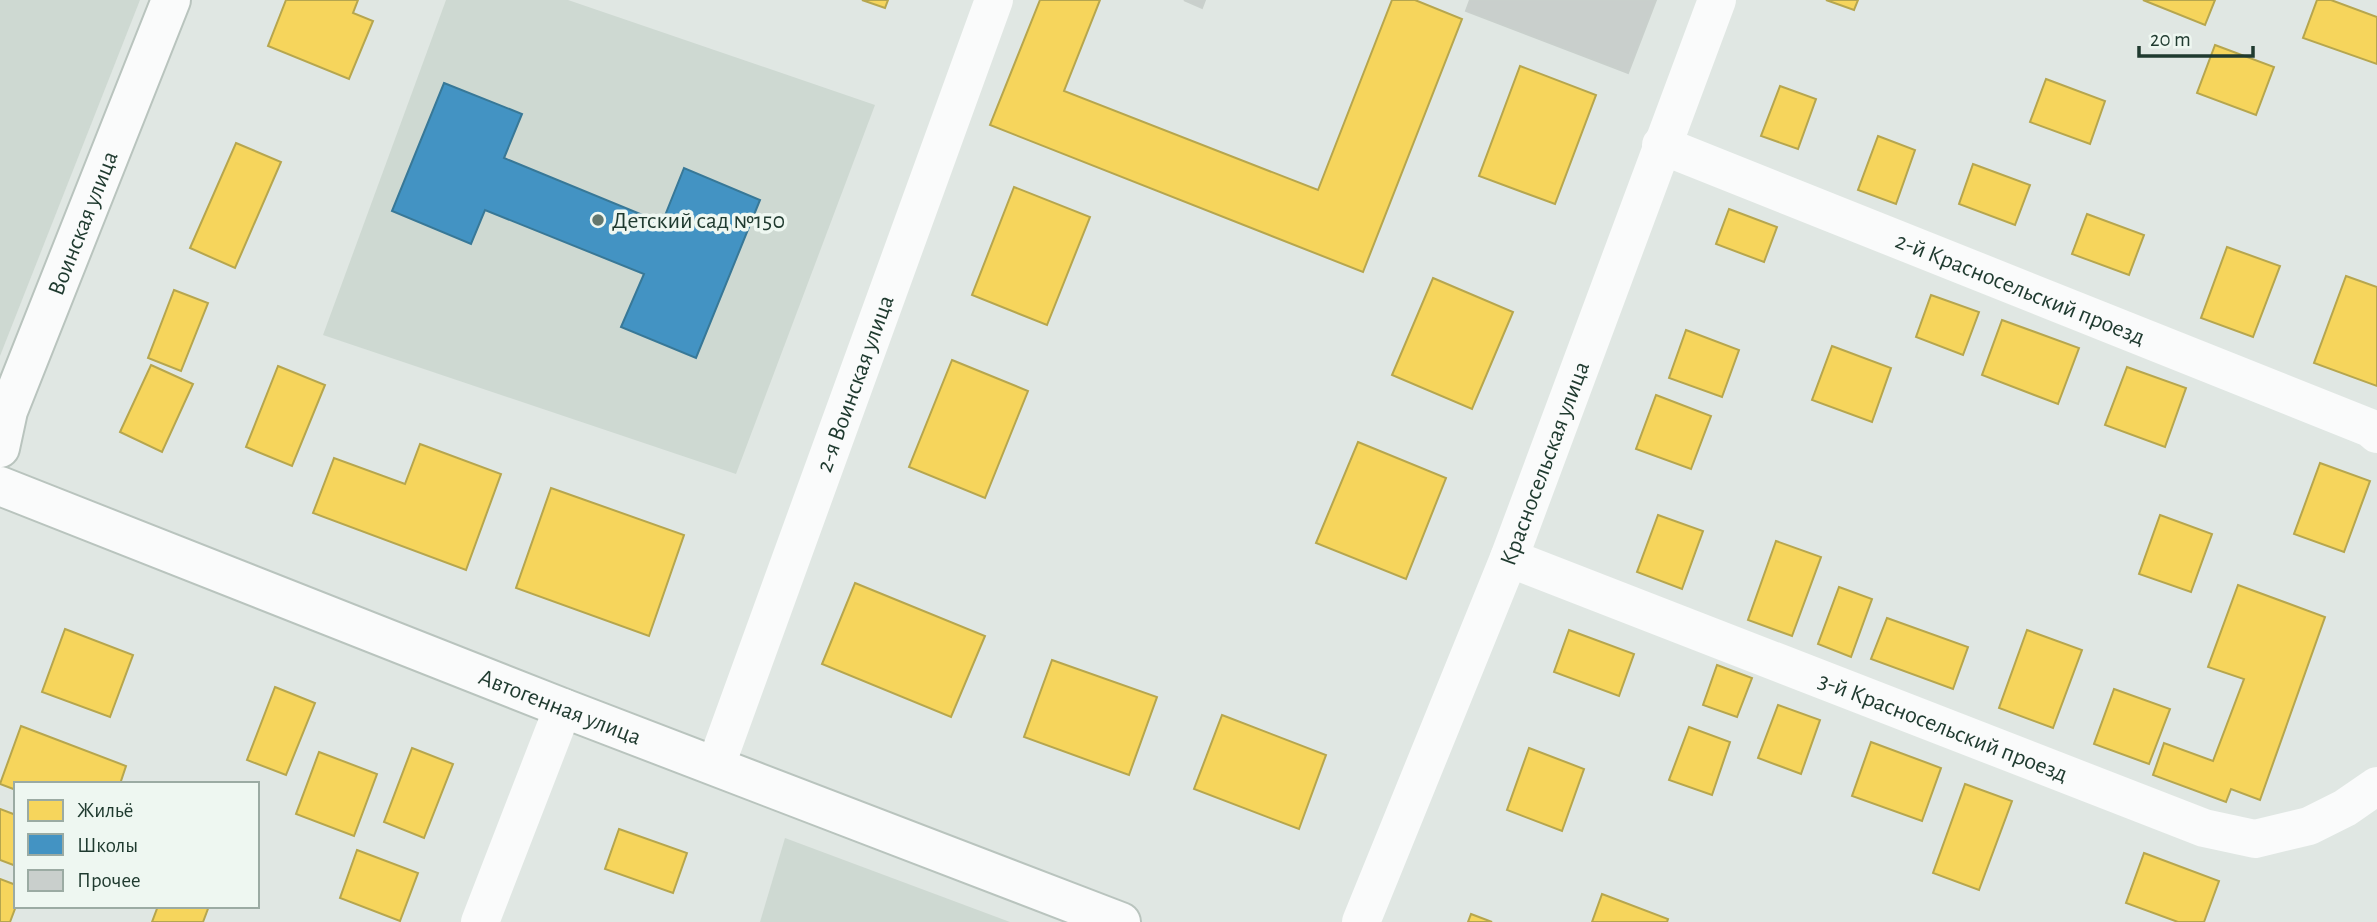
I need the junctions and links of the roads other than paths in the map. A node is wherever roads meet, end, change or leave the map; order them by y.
1 (171, 0) edge
2 (994, 0) edge
3 (1717, 0) edge
4 (1661, 145) junction
5 (2377, 433) edge
6 (1, 473) edge
7 (1508, 558) junction
8 (563, 708) junction
9 (716, 765) junction
10 (2377, 786) edge
11 (480, 922) edge
12 (1121, 922) edge
13 (1362, 922) edge

1 - 6 street, Воинская улица
2 - 9 street, 2-я Воинская улица
3 - 4 street, Красносельская улица
4 - 5 street, 2-й Красносельский проезд
4 - 7 street, Красносельская улица
6 - 8 street, Автогенная улица
7 - 10 street, 3-й Красносельский проезд
7 - 13 street, Красносельская улица
8 - 9 street, Автогенная улица
8 - 11 street
9 - 12 street, Автогенная улица

